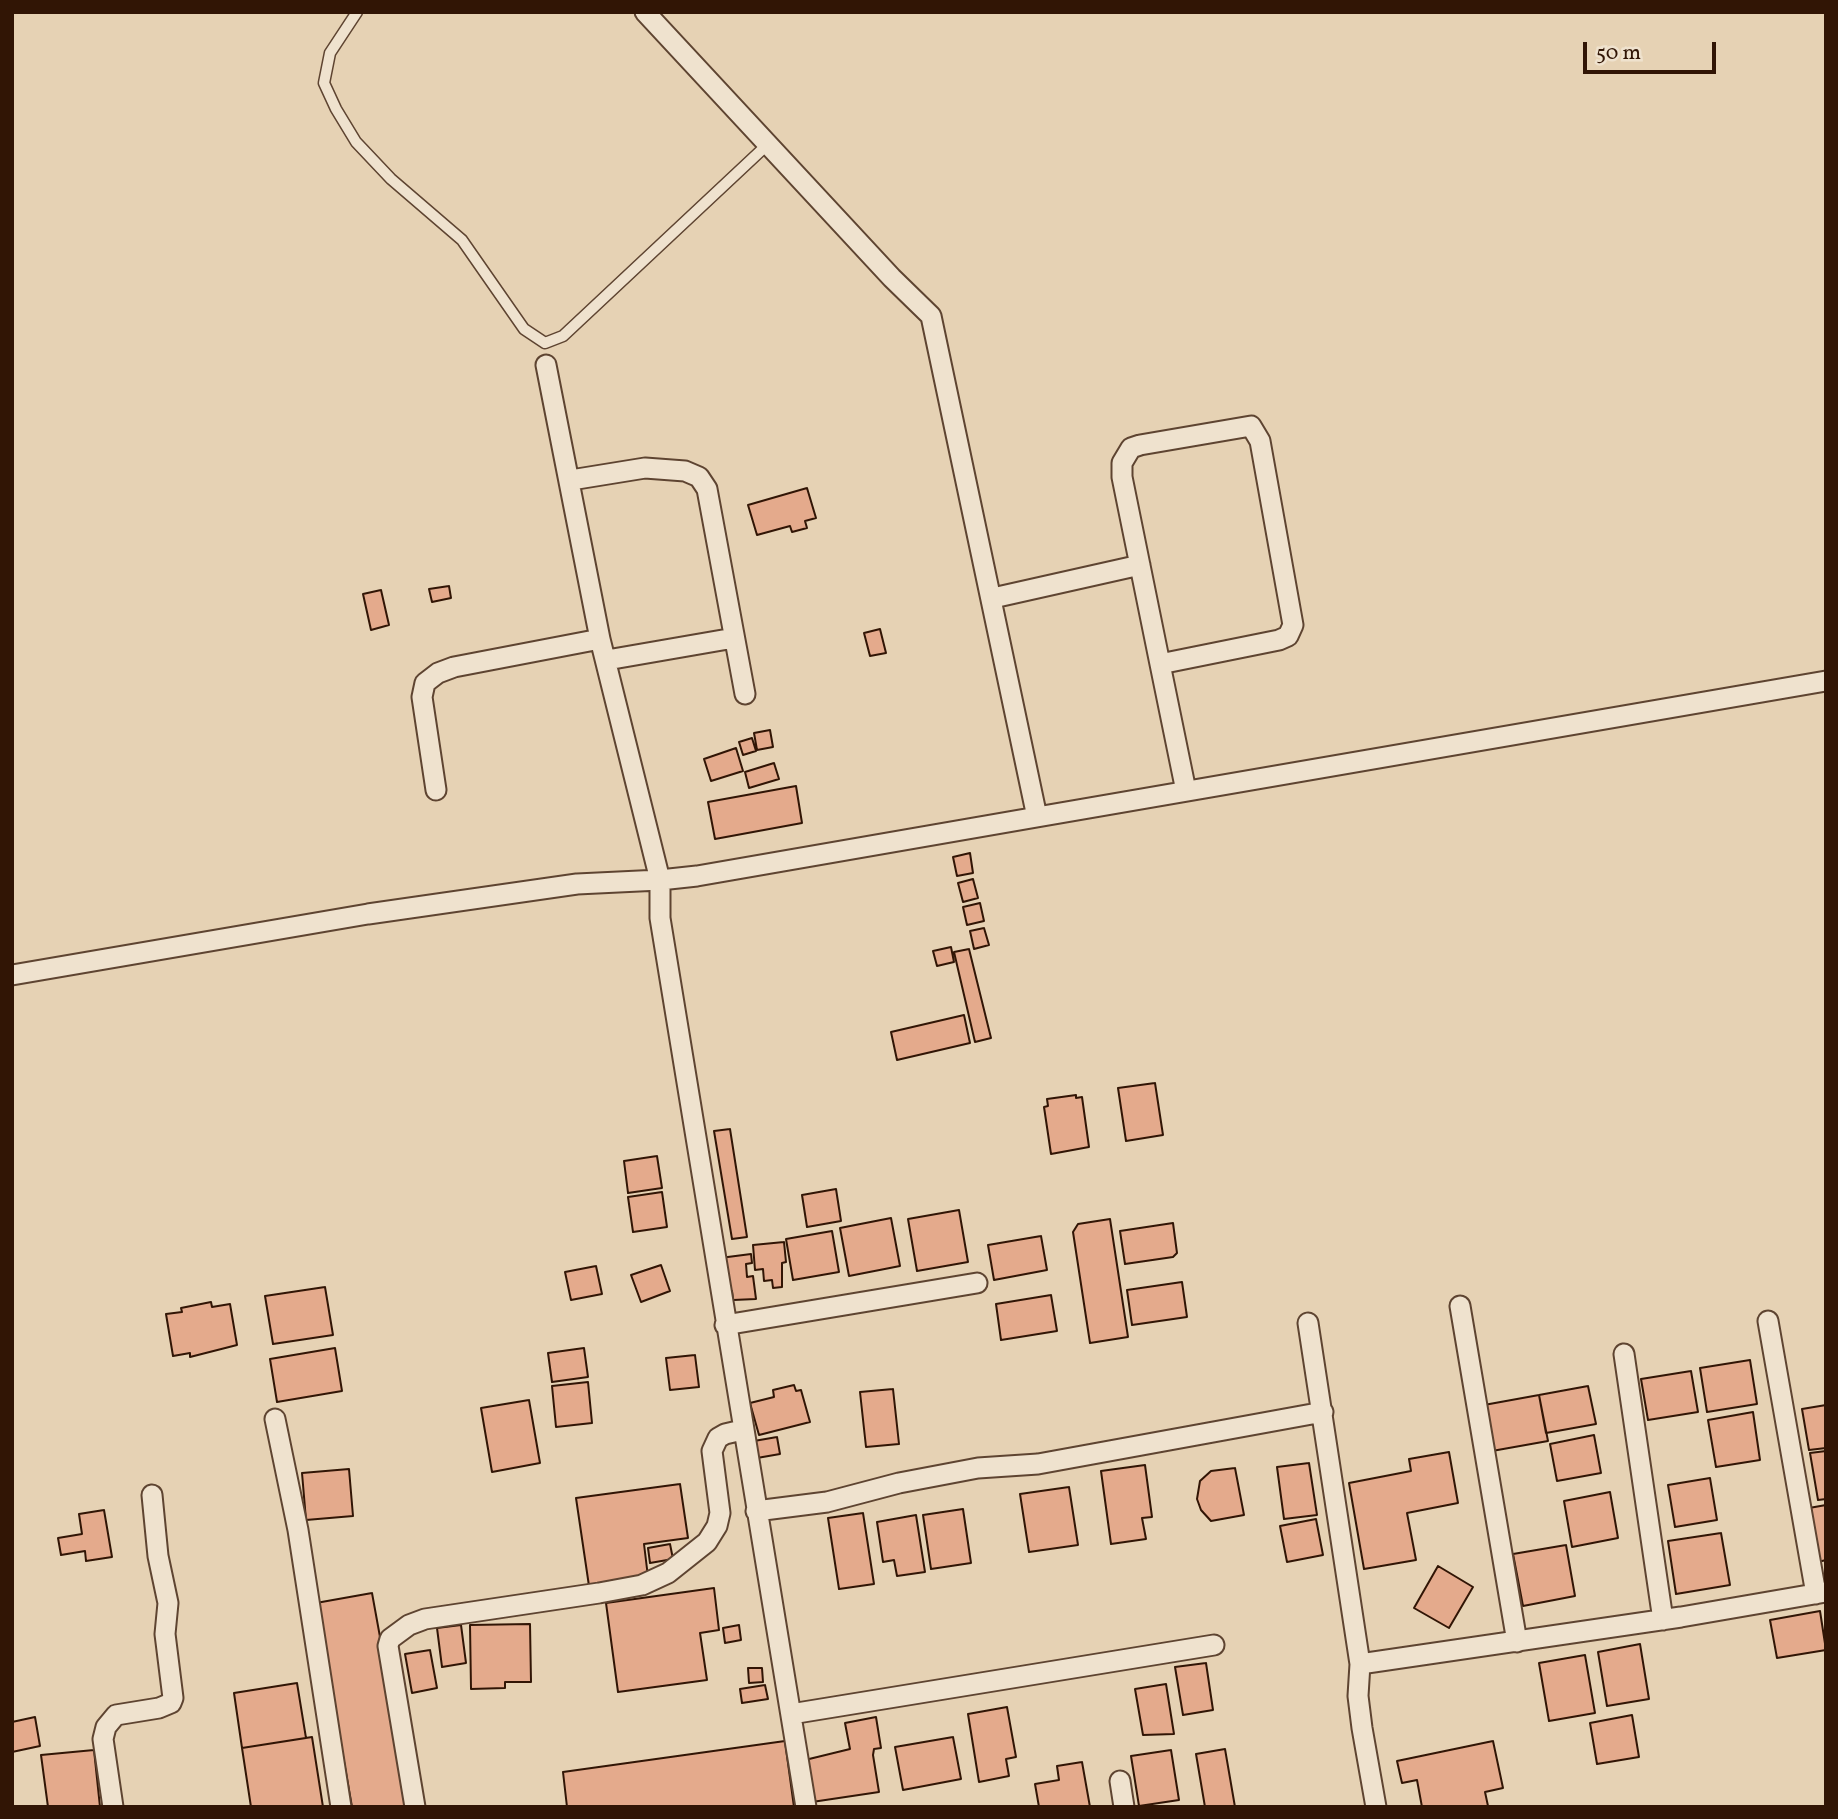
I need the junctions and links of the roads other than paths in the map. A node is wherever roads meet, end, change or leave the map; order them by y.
1 (357, 12) edge
2 (645, 12) edge
3 (768, 144) junction
4 (545, 365) dead end
5 (570, 480) junction
6 (1140, 565) junction
7 (993, 598) junction
8 (734, 638) junction
9 (600, 639) junction
10 (607, 660) junction
11 (1160, 664) junction
12 (1826, 681) edge
13 (745, 694) dead end
14 (436, 790) dead end
15 (1186, 791) junction
16 (1037, 817) junction
17 (660, 880) junction
18 (12, 975) edge
19 (977, 1283) dead end
20 (1460, 1306) dead end
21 (1768, 1321) dead end
22 (1308, 1323) dead end
23 (725, 1325) junction
24 (1624, 1354) dead end
25 (1323, 1412) junction
26 (275, 1419) dead end
27 (742, 1430) junction
28 (152, 1495) dead end
29 (756, 1511) junction
30 (1821, 1593) edge
31 (1663, 1620) junction
32 (1517, 1642) junction
33 (1214, 1645) dead end
34 (1360, 1664) junction
35 (791, 1714) junction
36 (1120, 1781) dead end
37 (113, 1807) edge
38 (341, 1807) edge
39 (415, 1807) edge
40 (806, 1807) edge
41 (1124, 1807) edge
42 (1376, 1807) edge

1 - 3 lane
2 - 3 street
3 - 7 street
4 - 5 street
5 - 8 street
5 - 9 street
6 - 7 street
6 - 11 street
6 - 11 street
7 - 16 street
8 - 10 street
8 - 13 street
9 - 10 street
9 - 14 street
10 - 17 street
11 - 15 street
12 - 15 street
15 - 16 street
16 - 17 street
17 - 18 street
17 - 23 street
19 - 23 street
20 - 32 street
21 - 30 street
22 - 25 street
23 - 27 street
24 - 31 street
25 - 29 street
25 - 34 street
26 - 38 street
27 - 29 street
27 - 39 street
28 - 37 street
29 - 35 street
30 - 31 street
31 - 32 street
32 - 34 street
33 - 35 street
34 - 42 street
35 - 40 street
36 - 41 street

